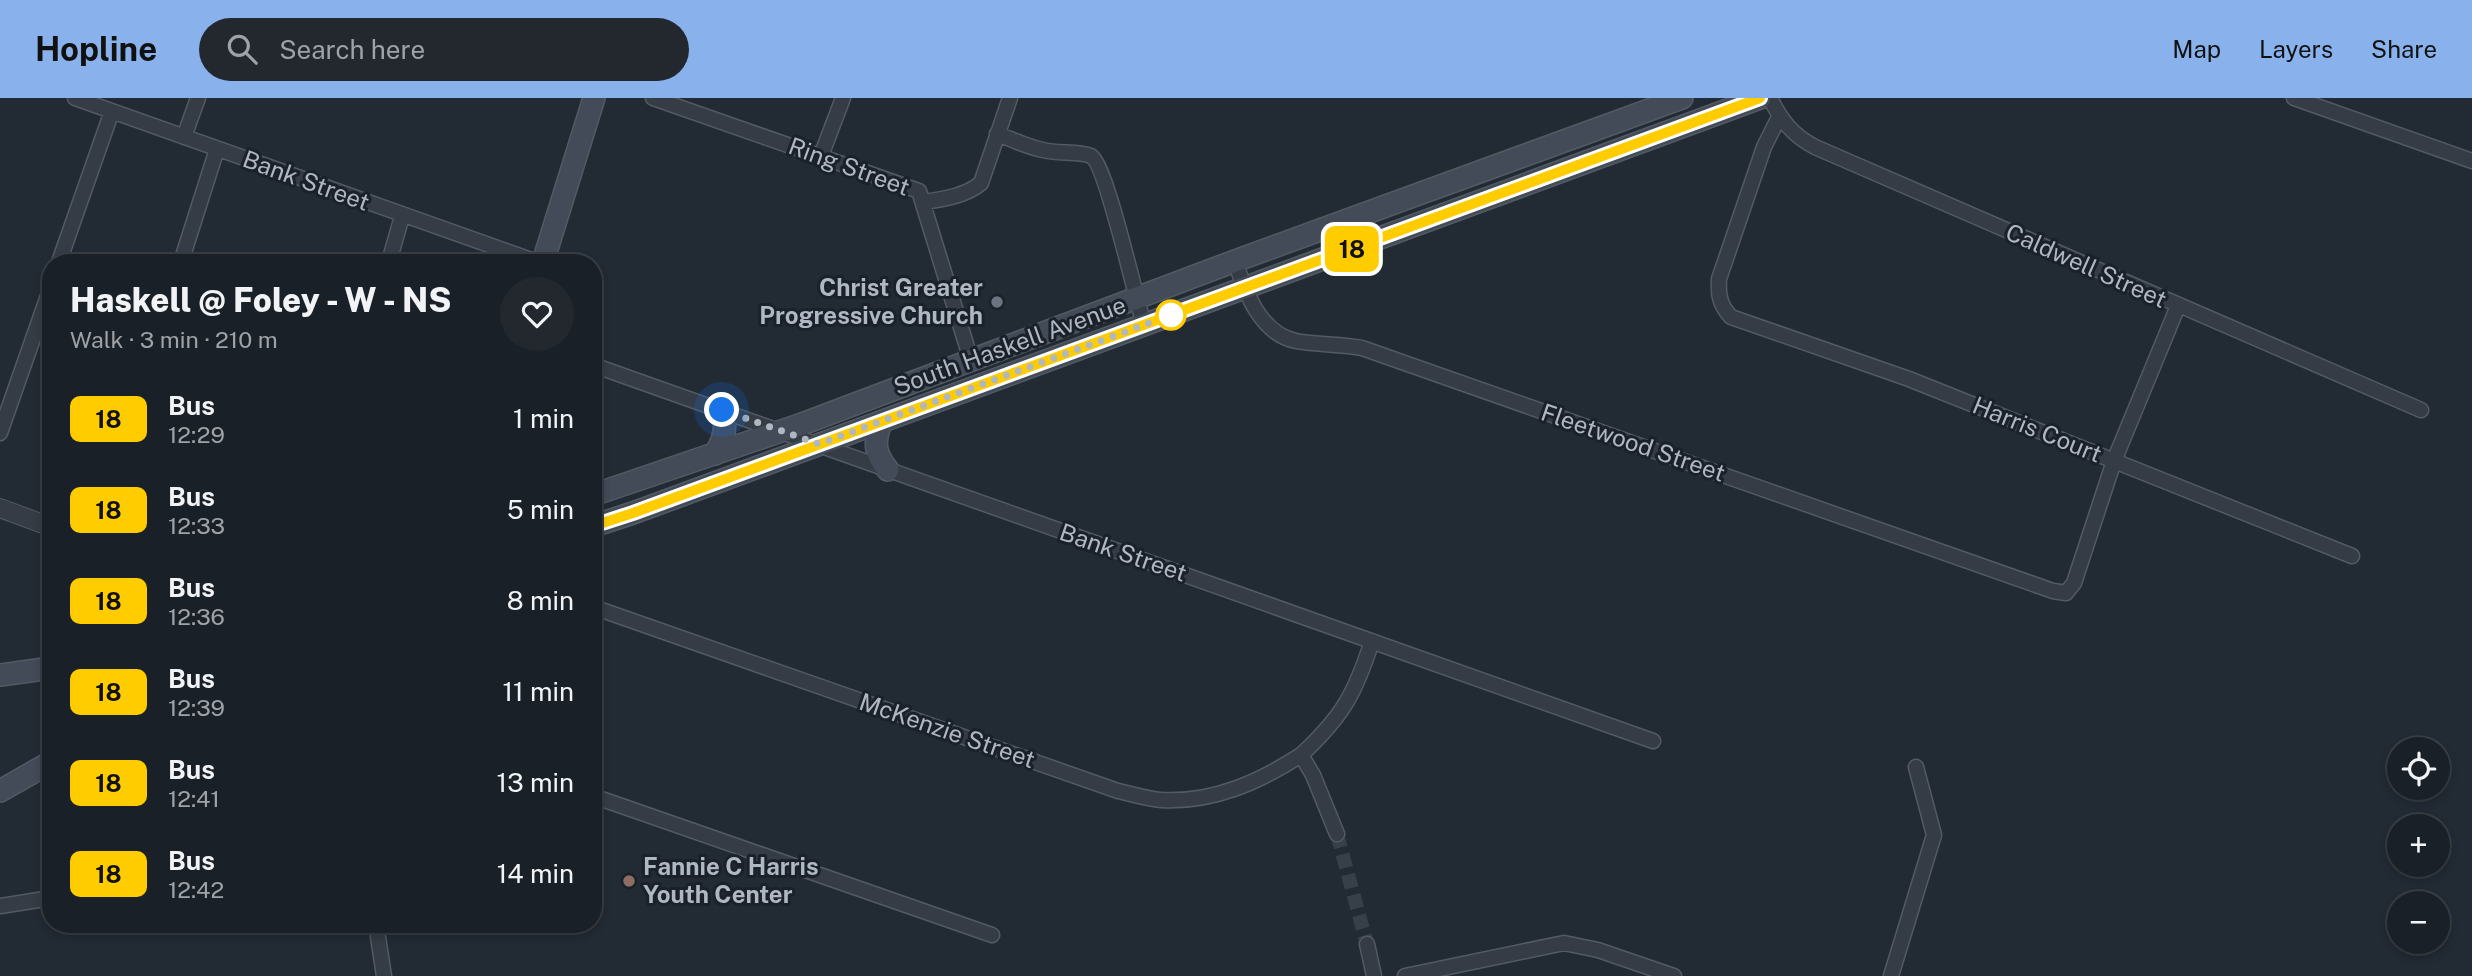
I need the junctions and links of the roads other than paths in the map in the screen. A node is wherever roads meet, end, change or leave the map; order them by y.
1 (75, 98) edge
2 (198, 98) edge
3 (594, 98) edge
4 (653, 98) edge
5 (843, 98) edge
6 (1010, 98) edge
7 (1682, 98) edge
8 (1760, 98) edge
9 (1770, 98) edge
10 (2294, 98) edge
11 (112, 111) junction
12 (1779, 117) junction
13 (997, 134) junction
14 (184, 137) junction
15 (217, 149) junction
16 (821, 156) junction
17 (2472, 160) edge
18 (924, 202) junction
19 (402, 216) junction
20 (62, 254) edge
21 (184, 254) edge
22 (391, 254) edge
23 (514, 254) edge
24 (546, 254) edge
25 (1235, 261) junction
26 (1245, 288) junction
27 (1136, 298) junction
28 (2178, 306) junction
29 (42, 313) edge
30 (1144, 325) junction
31 (971, 360) junction
32 (602, 368) edge
33 (722, 410) junction
34 (2421, 410) dead end
35 (881, 422) junction
36 (781, 431) junction
37 (0, 433) edge
38 (819, 444) junction
39 (715, 454) junction
40 (2114, 461) junction
41 (888, 470) junction
42 (602, 492) edge
43 (0, 508) edge
44 (602, 523) edge
45 (42, 524) edge
46 (2352, 556) dead end
47 (602, 610) edge
48 (1372, 641) junction
49 (42, 669) edge
50 (0, 676) edge
51 (1653, 741) dead end
52 (1301, 755) junction
53 (42, 767) edge
54 (1916, 767) dead end
55 (0, 792) edge
56 (602, 799) edge
57 (1337, 834) tunnel mouth
58 (42, 899) edge
59 (0, 906) edge
60 (377, 933) edge
61 (992, 935) dead end
62 (1367, 944) tunnel mouth
63 (384, 976) edge
64 (1374, 976) edge
65 (1405, 976) edge
66 (1674, 976) edge
67 (1891, 976) edge

1 - 11 street, Bank Street
2 - 14 street
3 - 24 main road
4 - 16 street, Ring Street
5 - 16 street
6 - 13 street
7 - 25 main road, South Haskell Avenue
8 - 26 main road, South Haskell Avenue
9 - 12 street, Caldwell Street
10 - 17 street
11 - 14 street, Bank Street
11 - 20 street
12 - 28 street, Caldwell Street
12 - 40 street, Harris Court
13 - 18 street
13 - 27 street
14 - 15 street, Bank Street
15 - 19 street, Bank Street
15 - 21 street
16 - 18 street, Ring Street
18 - 31 street, Ring Street
19 - 22 street
19 - 23 street, Bank Street
25 - 26 street, Fleetwood Street
25 - 27 main road, South Haskell Avenue
26 - 30 main road, South Haskell Avenue
26 - 40 street, Fleetwood Street
27 - 30 street
27 - 31 main road, South Haskell Avenue
28 - 34 street, Caldwell Street
28 - 40 street
29 - 37 street
30 - 35 main road, South Haskell Avenue
31 - 36 main road, South Haskell Avenue
32 - 33 street, Bank Street
33 - 36 street, Bank Street
33 - 39 main road
35 - 38 main road, South Haskell Avenue
35 - 41 main road
36 - 38 street, Bank Street
36 - 39 main road, South Haskell Avenue
38 - 41 street, Bank Street
38 - 44 main road, South Haskell Avenue
39 - 42 main road, South Haskell Avenue
40 - 46 street, Harris Court
41 - 48 street, Bank Street
43 - 45 street
47 - 52 street, McKenzie Street
48 - 51 street, Bank Street
48 - 52 street, McKenzie Street
49 - 50 main road
52 - 57 street
53 - 55 main road
54 - 67 street
56 - 61 street
58 - 59 street
60 - 63 street
62 - 64 street
65 - 66 street

